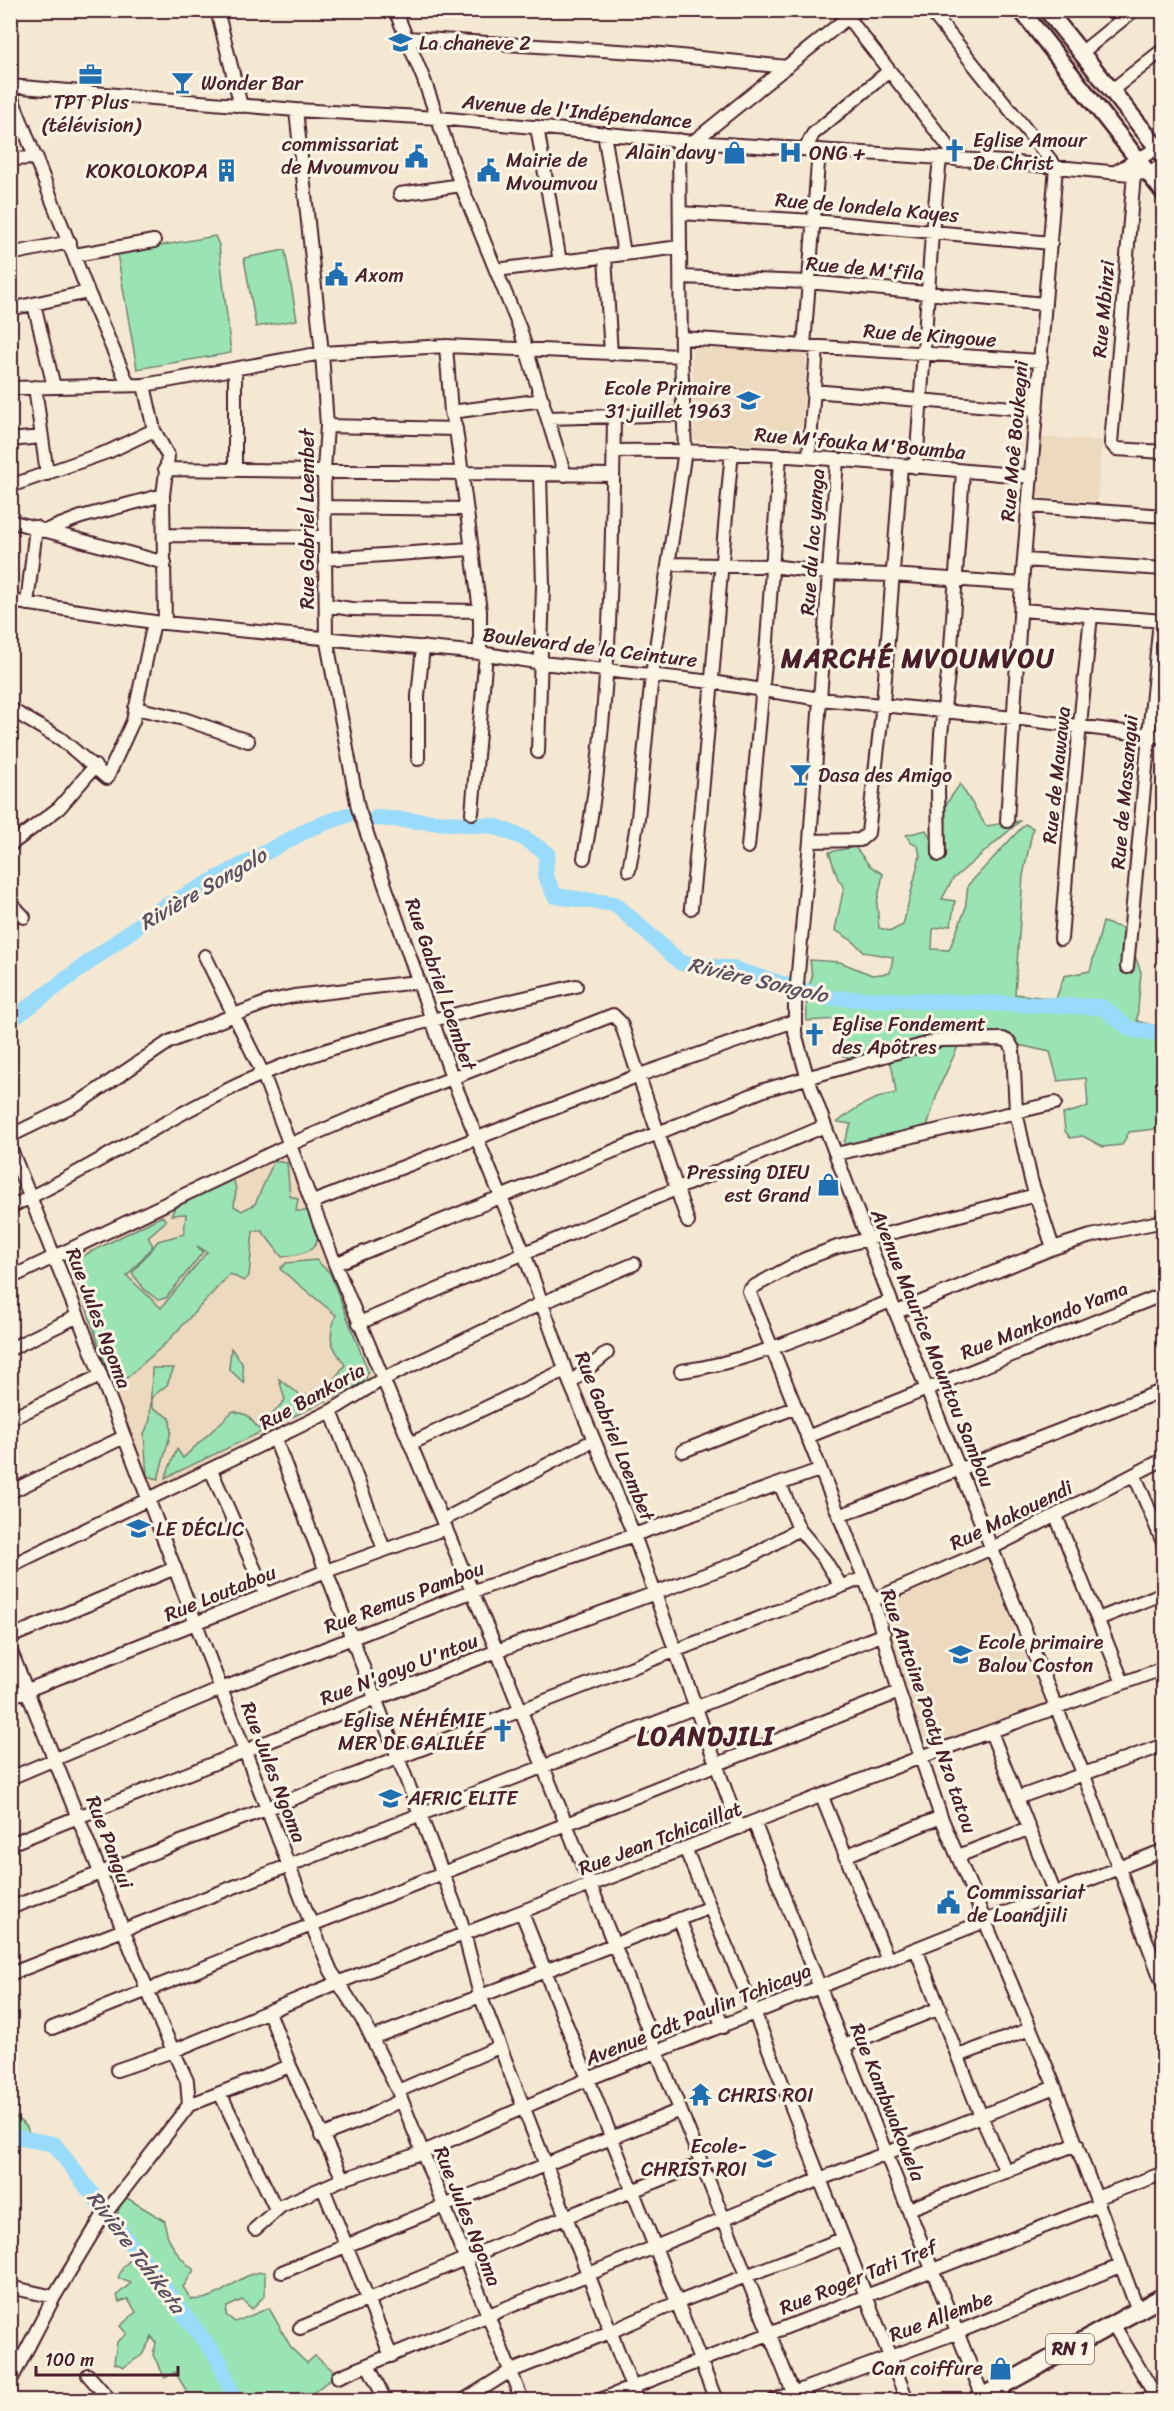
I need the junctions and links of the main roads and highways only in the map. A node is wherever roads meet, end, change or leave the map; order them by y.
1 (1021, 10) edge
2 (1048, 11) edge
3 (1162, 151) edge
4 (1164, 193) edge
5 (1164, 2296) edge
6 (1003, 2393) edge
7 (980, 2399) edge

1 - 4 main road
2 - 3 main road
5 - 6 highway, RN 1
6 - 7 highway, RN 1

